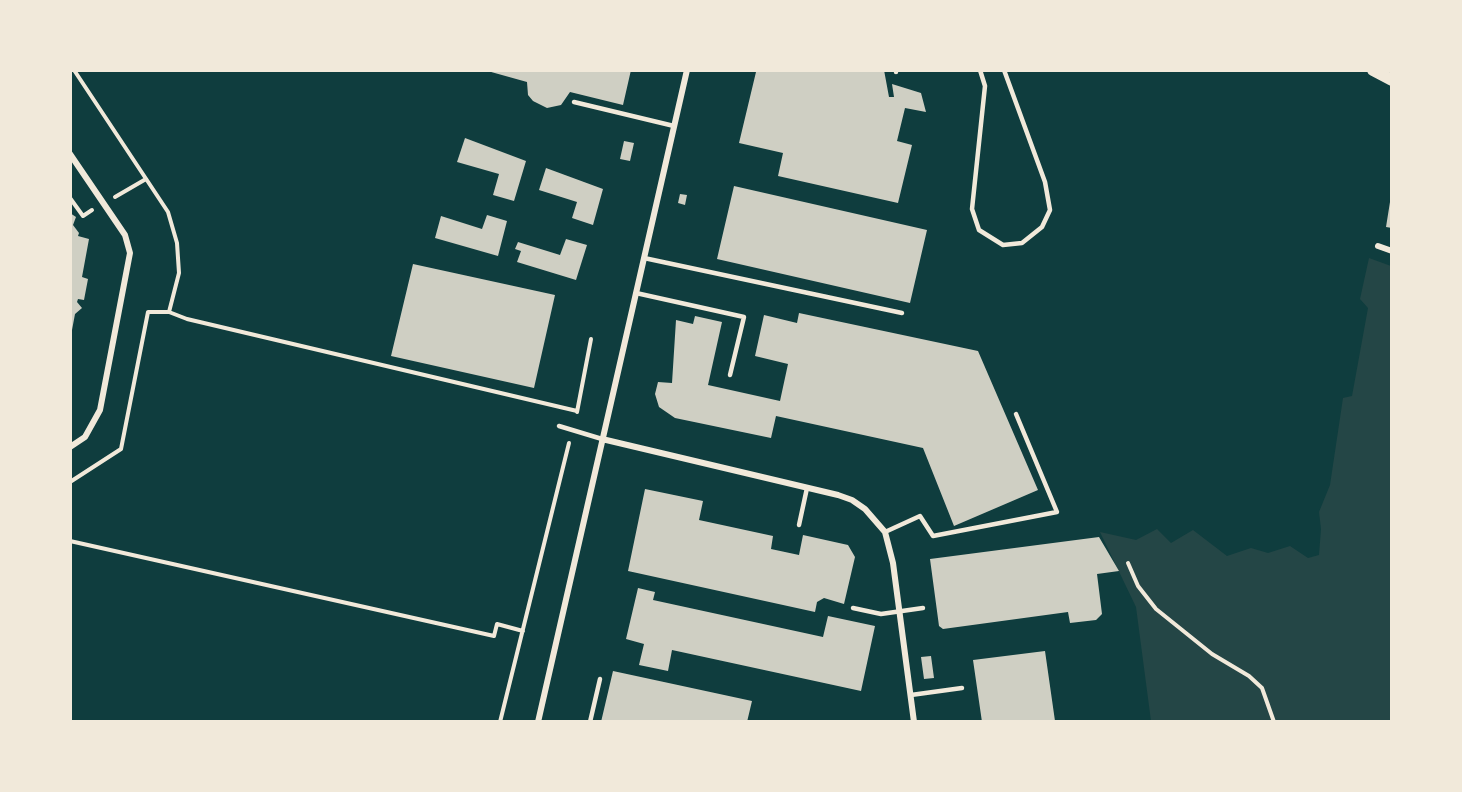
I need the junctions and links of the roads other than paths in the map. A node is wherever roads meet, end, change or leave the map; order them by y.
1 (687, 70) edge
2 (980, 70) edge
3 (1004, 70) edge
4 (1373, 70) edge
5 (1392, 80) edge
6 (574, 102) dead end
7 (675, 126) junction
8 (70, 154) edge
9 (1378, 246) dead end
10 (1392, 251) edge
11 (644, 258) junction
12 (636, 293) junction
13 (902, 314) dead end
14 (730, 375) dead end
15 (1016, 414) dead end
16 (558, 426) dead end
17 (602, 439) junction
18 (70, 447) edge
19 (807, 488) junction
20 (799, 525) dead end
21 (885, 532) junction
22 (853, 608) dead end
23 (923, 608) dead end
24 (899, 612) junction
25 (600, 679) dead end
26 (962, 688) dead end
27 (911, 695) junction
28 (538, 722) edge
29 (590, 722) edge
30 (914, 722) edge

1 - 7 street
2 - 3 lane
4 - 5 main road
6 - 7 lane
7 - 11 street
8 - 18 street
9 - 10 street
11 - 12 street
11 - 13 lane
12 - 14 lane
12 - 17 street
15 - 21 lane
16 - 17 lane
17 - 19 street
17 - 28 street
19 - 20 lane
19 - 21 street
21 - 24 street
22 - 24 lane
23 - 24 lane
24 - 27 street
25 - 29 lane
26 - 27 lane
27 - 30 street

